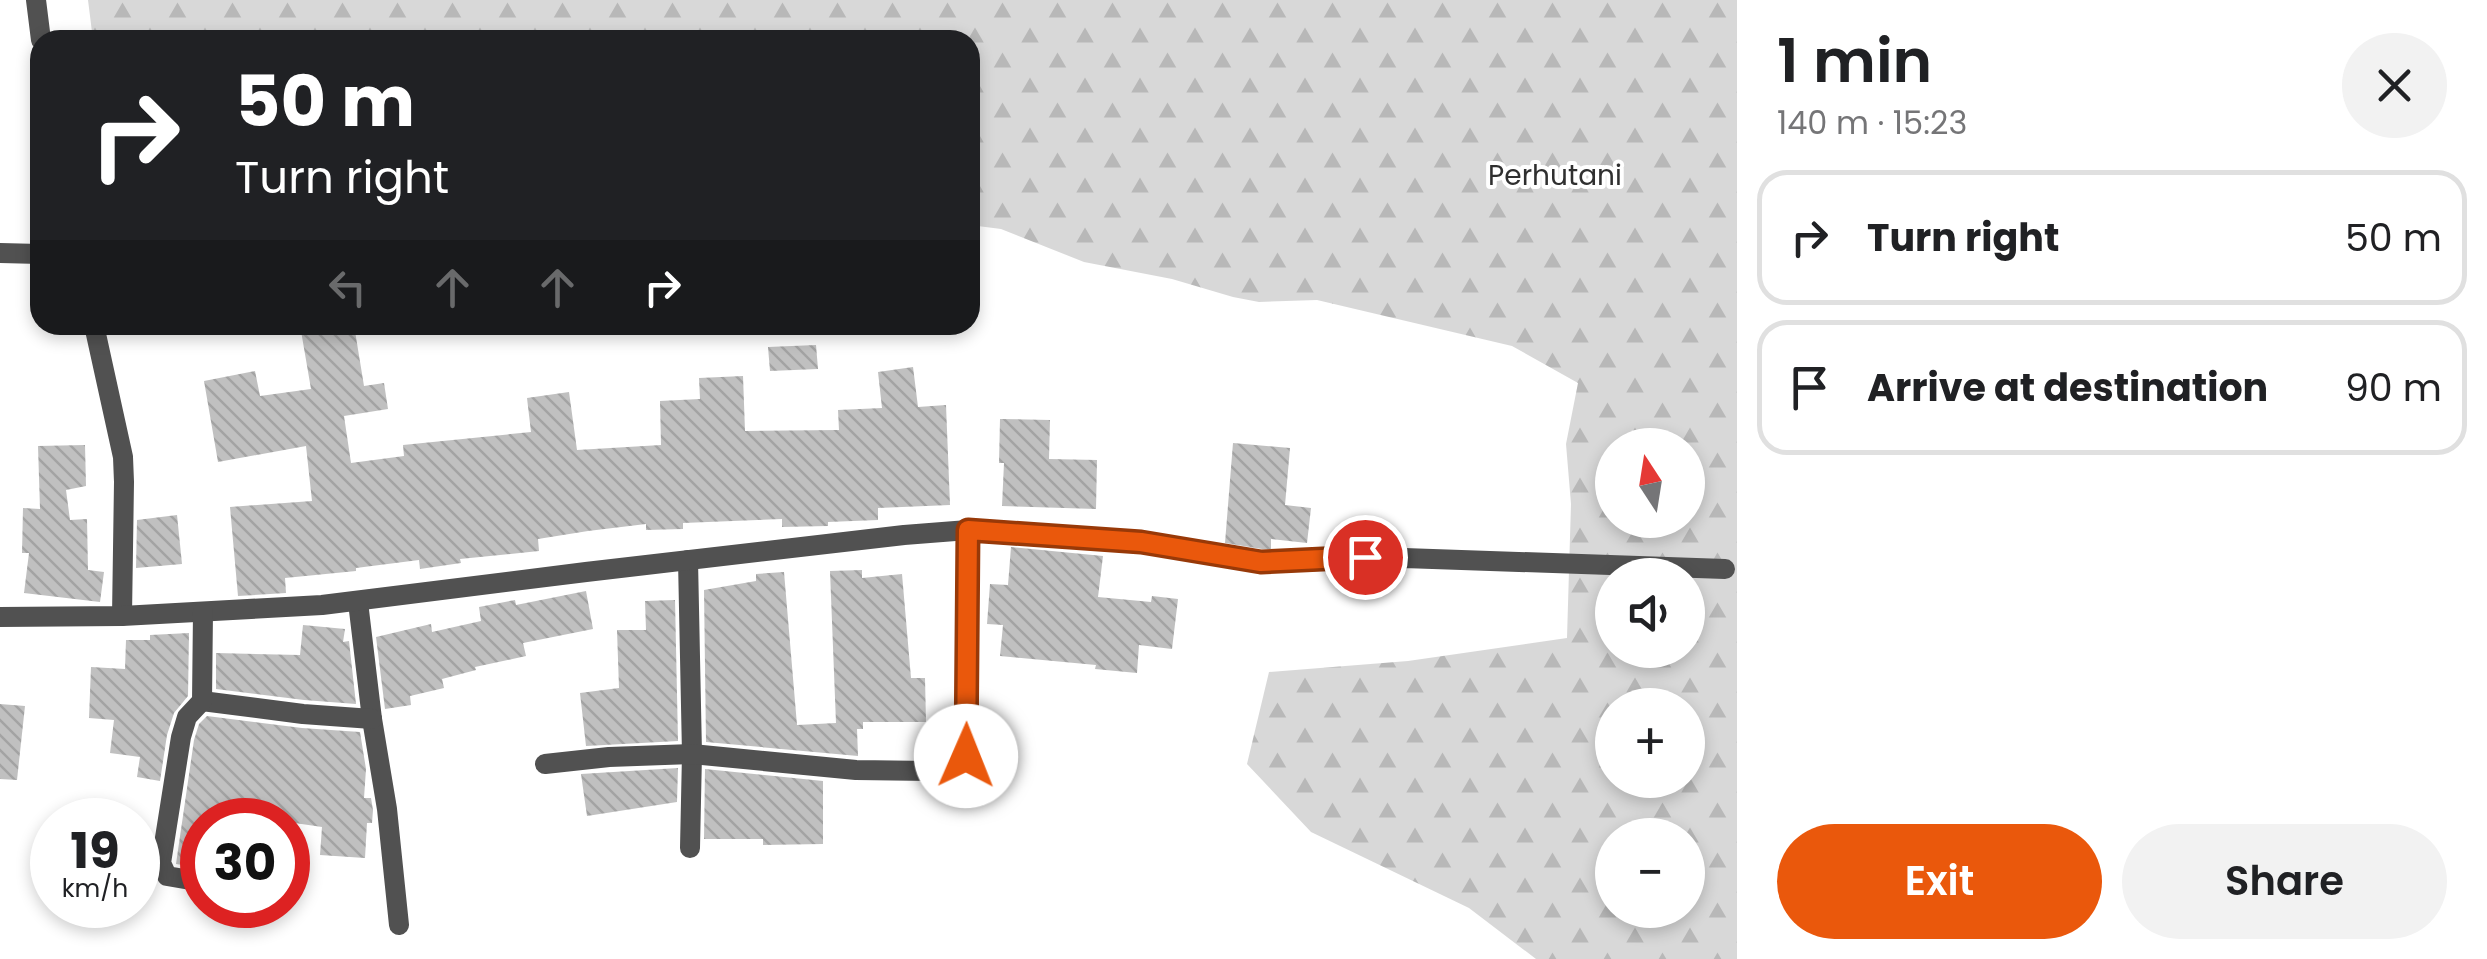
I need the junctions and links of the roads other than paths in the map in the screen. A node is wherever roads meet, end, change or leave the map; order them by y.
1 (36, 0) edge
2 (39, 30) edge
3 (0, 253) edge
4 (30, 254) edge
5 (96, 335) edge
6 (968, 530) junction
7 (688, 560) junction
8 (1724, 569) dead end
9 (358, 602) junction
10 (202, 612) junction
11 (122, 616) junction
12 (0, 617) edge
13 (202, 701) junction
14 (372, 719) junction
15 (692, 754) junction
16 (545, 764) dead end
17 (690, 848) dead end
18 (180, 878) edge
19 (399, 925) dead end

1 - 2 street
3 - 4 street
5 - 11 street
6 - 7 street
6 - 8 street
6 - 15 street
7 - 9 street
7 - 15 street
9 - 10 street
9 - 14 street
10 - 11 street
10 - 13 street
11 - 12 street
13 - 14 street
13 - 18 street
14 - 19 street
15 - 16 street
15 - 17 street

